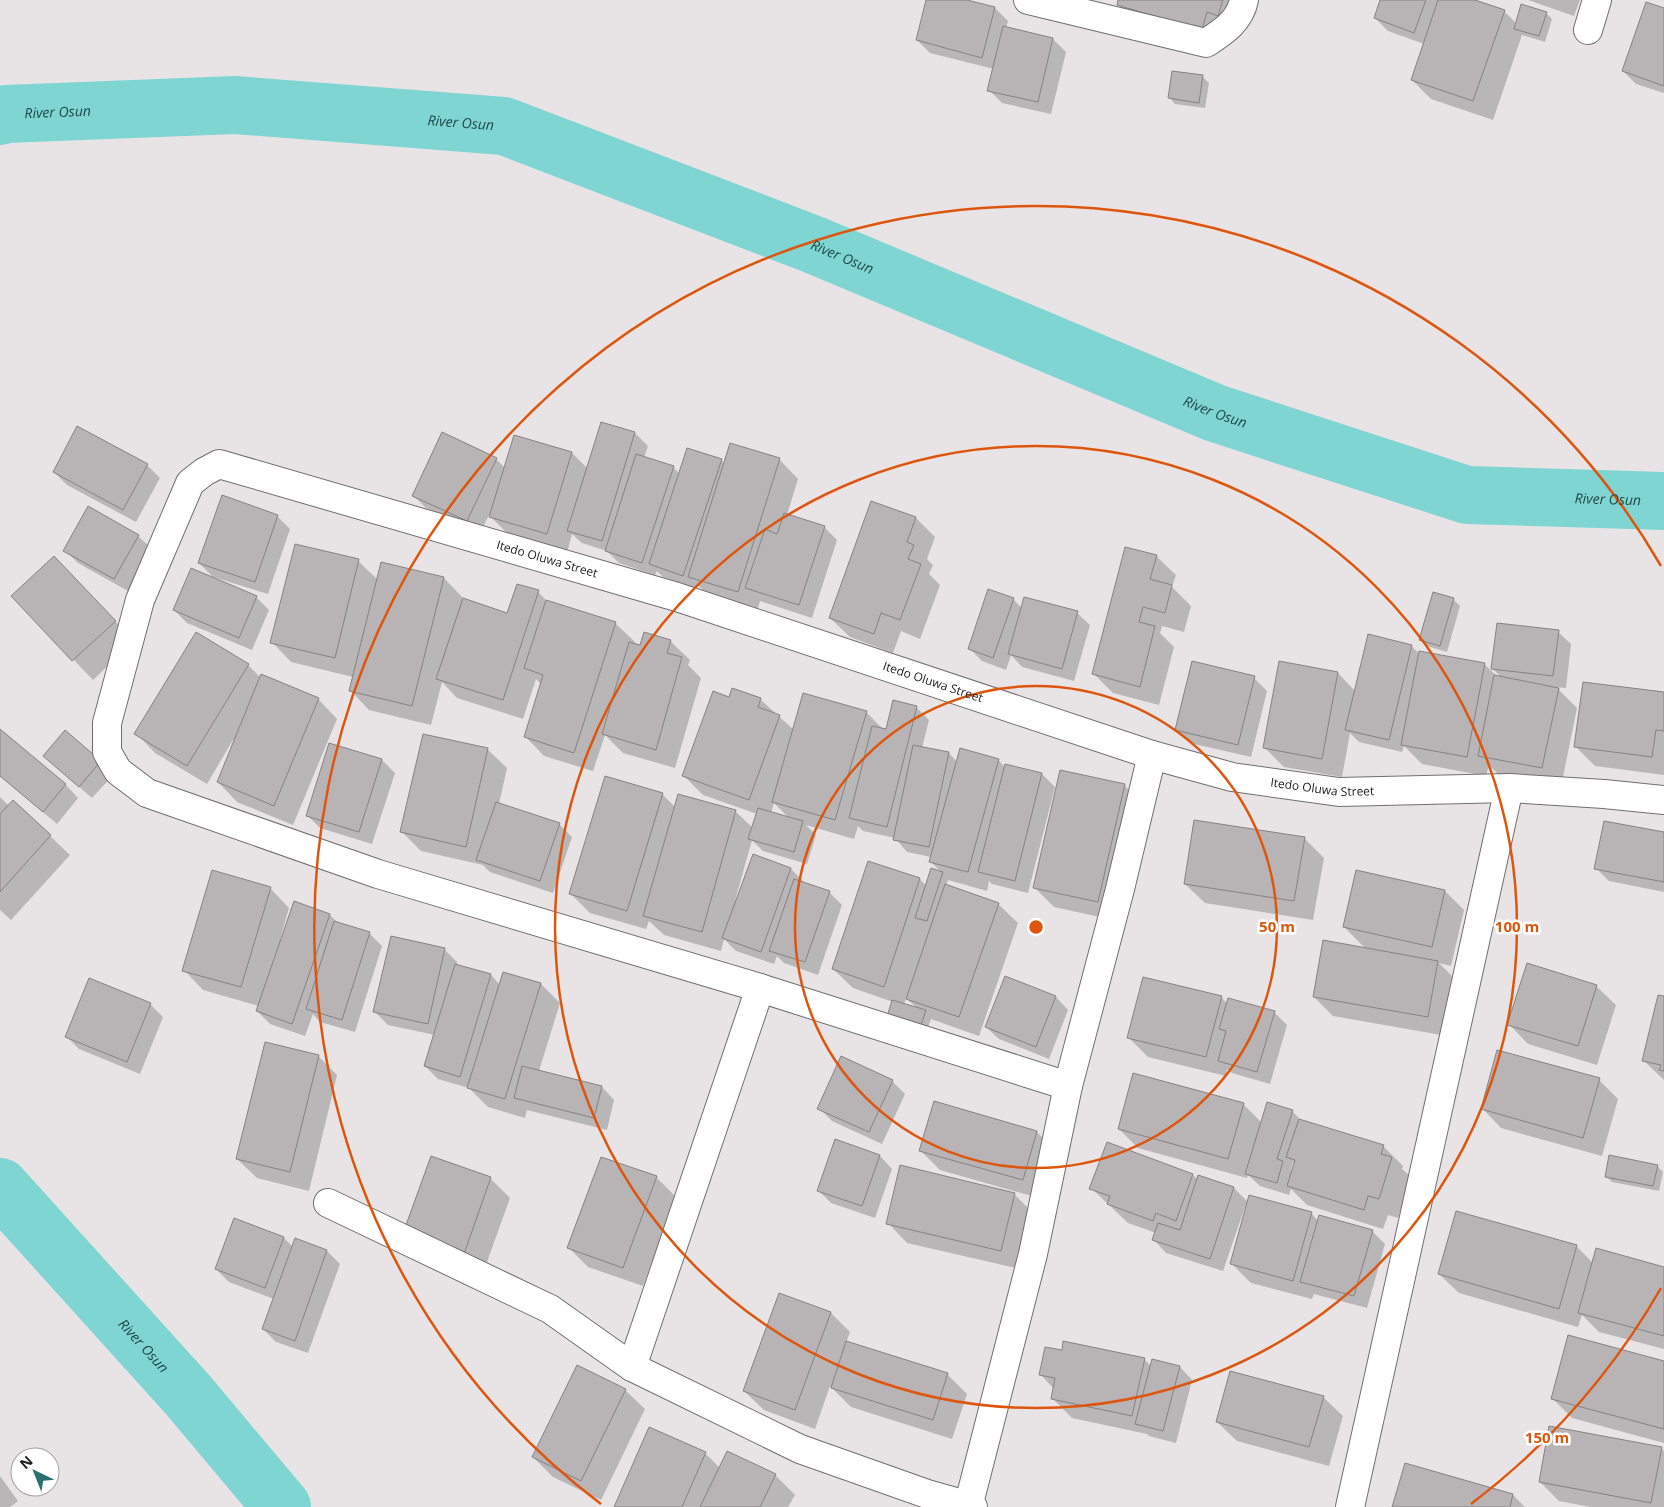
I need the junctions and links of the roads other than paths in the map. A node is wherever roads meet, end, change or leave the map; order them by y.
1 (1028, 0) edge
2 (1244, 0) edge
3 (1597, 0) edge
4 (1588, 30) dead end
5 (1152, 755) junction
6 (1509, 788) junction
7 (1664, 800) edge
8 (760, 988) junction
9 (1068, 1086) junction
10 (328, 1203) dead end
11 (632, 1367) junction
12 (970, 1507) edge
13 (1350, 1507) edge

1 - 2 street
3 - 4 street
5 - 6 street, Itedo Oluwa Street
5 - 8 street, Itedo Oluwa Street
5 - 9 street
6 - 7 street, Itedo Oluwa Street
6 - 13 street
8 - 9 street
8 - 11 street
9 - 12 street
10 - 11 street
11 - 12 street

